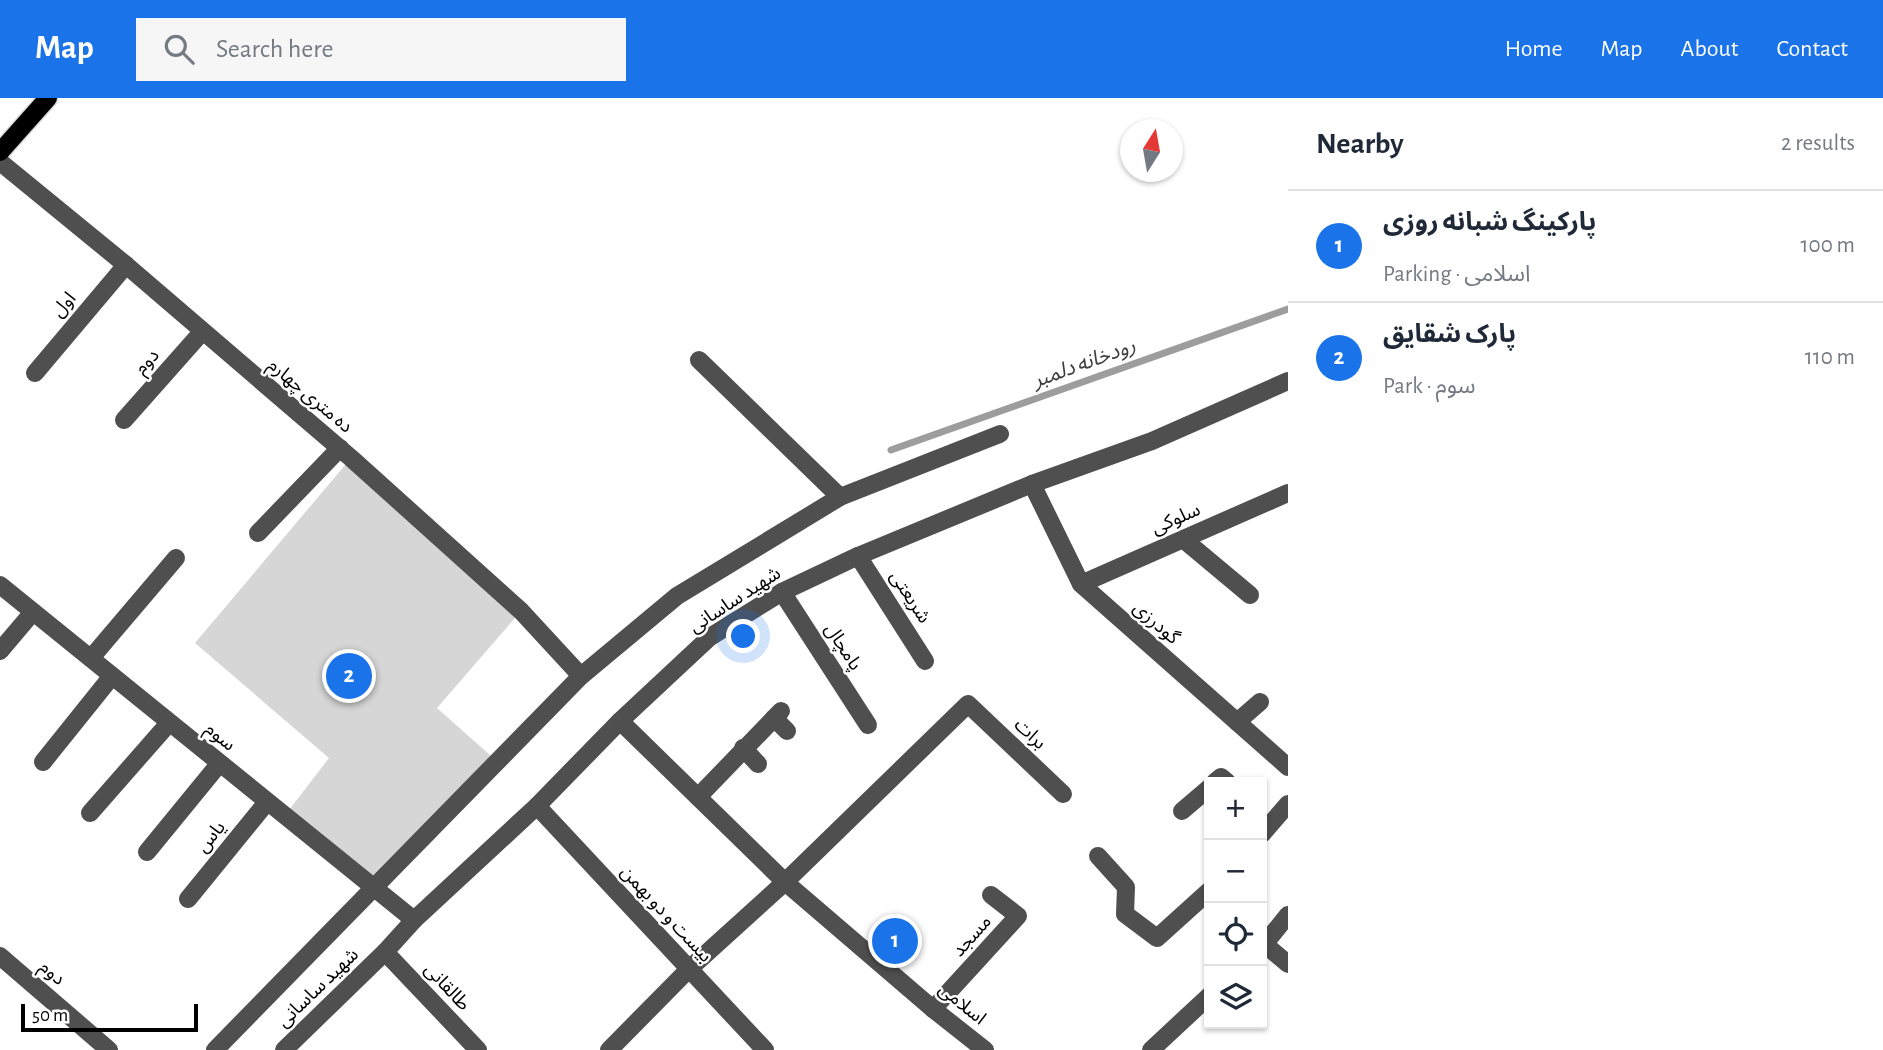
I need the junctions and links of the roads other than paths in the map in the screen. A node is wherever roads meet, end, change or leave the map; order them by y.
1 (48, 98) edge
2 (0, 152) edge
3 (0, 162) edge
4 (126, 265) junction
5 (202, 332) junction
6 (699, 360) dead end
7 (35, 373) dead end
8 (1288, 381) edge
9 (124, 420) dead end
10 (1000, 434) dead end
11 (340, 448) junction
12 (1032, 484) junction
13 (1288, 493) edge
14 (840, 497) junction
15 (258, 533) dead end
16 (1183, 539) junction
17 (858, 556) junction
18 (176, 558) dead end
19 (1081, 584) junction
20 (0, 585) edge
21 (782, 592) junction
22 (1250, 595) dead end
23 (33, 612) junction
24 (0, 651) edge
25 (91, 658) junction
26 (925, 661) dead end
27 (112, 676) junction
28 (581, 676) junction
29 (1260, 702) dead end
30 (620, 720) junction
31 (1237, 722) junction
32 (169, 723) junction
33 (869, 725) dead end
34 (787, 731) dead end
35 (743, 748) junction
36 (43, 762) dead end
37 (219, 764) junction
38 (758, 764) dead end
39 (1288, 767) edge
40 (1204, 792) edge
41 (1063, 794) dead end
42 (698, 797) junction
43 (267, 802) junction
44 (1288, 804) edge
45 (537, 806) junction
46 (1182, 811) dead end
47 (90, 813) dead end
48 (1267, 821) edge
49 (146, 852) dead end
50 (1098, 856) dead end
51 (785, 881) junction
52 (374, 890) junction
53 (991, 895) dead end
54 (1204, 896) edge
55 (188, 899) dead end
56 (1288, 915) edge
57 (414, 920) junction
58 (1267, 939) edge
59 (1267, 947) edge
60 (385, 952) junction
61 (0, 956) edge
62 (1288, 964) edge
63 (688, 970) junction
64 (1204, 1001) edge
65 (933, 1009) junction
66 (109, 1050) edge
67 (215, 1050) edge
68 (284, 1050) edge
69 (478, 1050) edge
70 (609, 1050) edge
71 (765, 1050) edge
72 (985, 1050) edge
73 (1151, 1050) edge

1 - 2 main road
3 - 4 street, ده متری چهارم
4 - 5 street, ده متری چهارم
4 - 7 street, اول
5 - 9 street, دوم
5 - 11 street, ده متری چهارم
6 - 14 street
8 - 12 street, شهید ساسانی
10 - 14 street, شهید ساسانی
11 - 15 street
11 - 28 street, ده متری چهارم
12 - 17 street, شهید ساسانی
12 - 19 street, گودرزی
13 - 16 street, سلوکی
14 - 28 street, شهید ساسانی
16 - 19 street, سلوکی
16 - 22 street
17 - 21 street, شهید ساسانی
17 - 26 street, شریعتی
18 - 25 street
19 - 31 street, گودرزی
20 - 23 street, سوم
21 - 30 street, شهید ساسانی
21 - 33 street, پامچال
23 - 24 street
23 - 25 street, سوم
25 - 27 street, سوم
27 - 32 street, سوم
27 - 36 street
28 - 52 street, شهید ساسانی
29 - 31 street
30 - 42 street, اسلامی
30 - 45 street, شهید ساسانی
31 - 39 street, گودرزی
32 - 37 street, سوم
32 - 47 street
34 - 35 street
35 - 38 street
35 - 42 street
37 - 43 street, سوم
37 - 49 street
40 - 46 street
41 - 51 street, برات
42 - 51 street, اسلامی
43 - 52 street, سوم
43 - 55 street, یاس
44 - 48 street
45 - 57 street, شهید ساسانی
45 - 63 street, بیست و دو بهمن
50 - 54 street
51 - 63 street
51 - 65 street, اسلامی
52 - 57 street, سوم
52 - 67 street, شهید ساسانی
53 - 65 street, مسجد
56 - 58 street
57 - 60 street, شهید ساسانی
59 - 62 street
60 - 68 street, شهید ساسانی
60 - 69 street, طالقانی
61 - 66 street, دوم
63 - 70 street
63 - 71 street, بیست و دو بهمن
64 - 73 street
65 - 72 street, اسلامی

